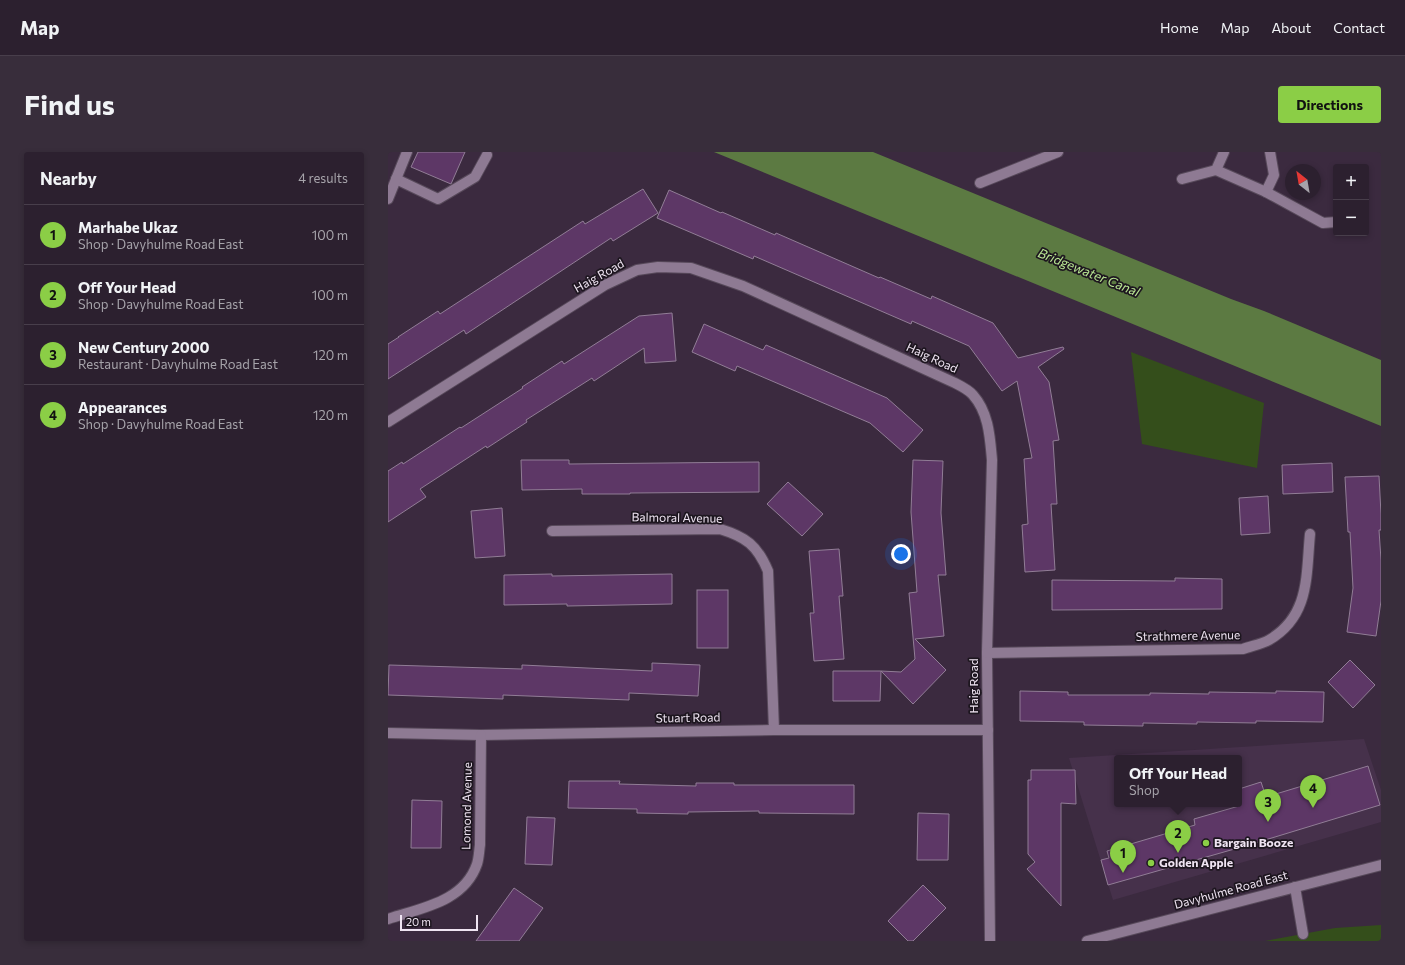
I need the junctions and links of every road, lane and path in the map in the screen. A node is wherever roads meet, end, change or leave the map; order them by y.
1 (407, 152) edge
2 (1058, 152) edge
3 (1224, 152) edge
4 (1270, 152) edge
5 (487, 155) dead end
6 (1216, 170) junction
7 (396, 179) junction
8 (1182, 179) dead end
9 (980, 183) dead end
10 (1266, 192) junction
11 (388, 199) edge
12 (1333, 222) edge
13 (388, 422) edge
14 (552, 530) dead end
15 (1310, 534) dead end
16 (987, 653) junction
17 (774, 730) junction
18 (988, 730) junction
19 (388, 733) edge
20 (481, 734) junction
21 (1381, 865) edge
22 (1295, 887) junction
23 (388, 919) edge
24 (1303, 934) dead end
25 (990, 941) edge
26 (1087, 941) edge

1 - 7 street
2 - 9 street
3 - 6 street
4 - 10 street
5 - 7 street
6 - 8 street
6 - 10 street
7 - 11 street
10 - 12 street
13 - 16 street, Haig Road
14 - 17 street, Balmoral Avenue
15 - 16 street, Strathmere Avenue
16 - 18 street, Haig Road
17 - 18 street, Stuart Road
17 - 20 street, Stuart Road
18 - 25 street, Haig Road
19 - 20 street, Stuart Road
20 - 23 street, Lomond Avenue
21 - 22 street, Davyhulme Road East
22 - 24 street
22 - 26 street, Davyhulme Road East

